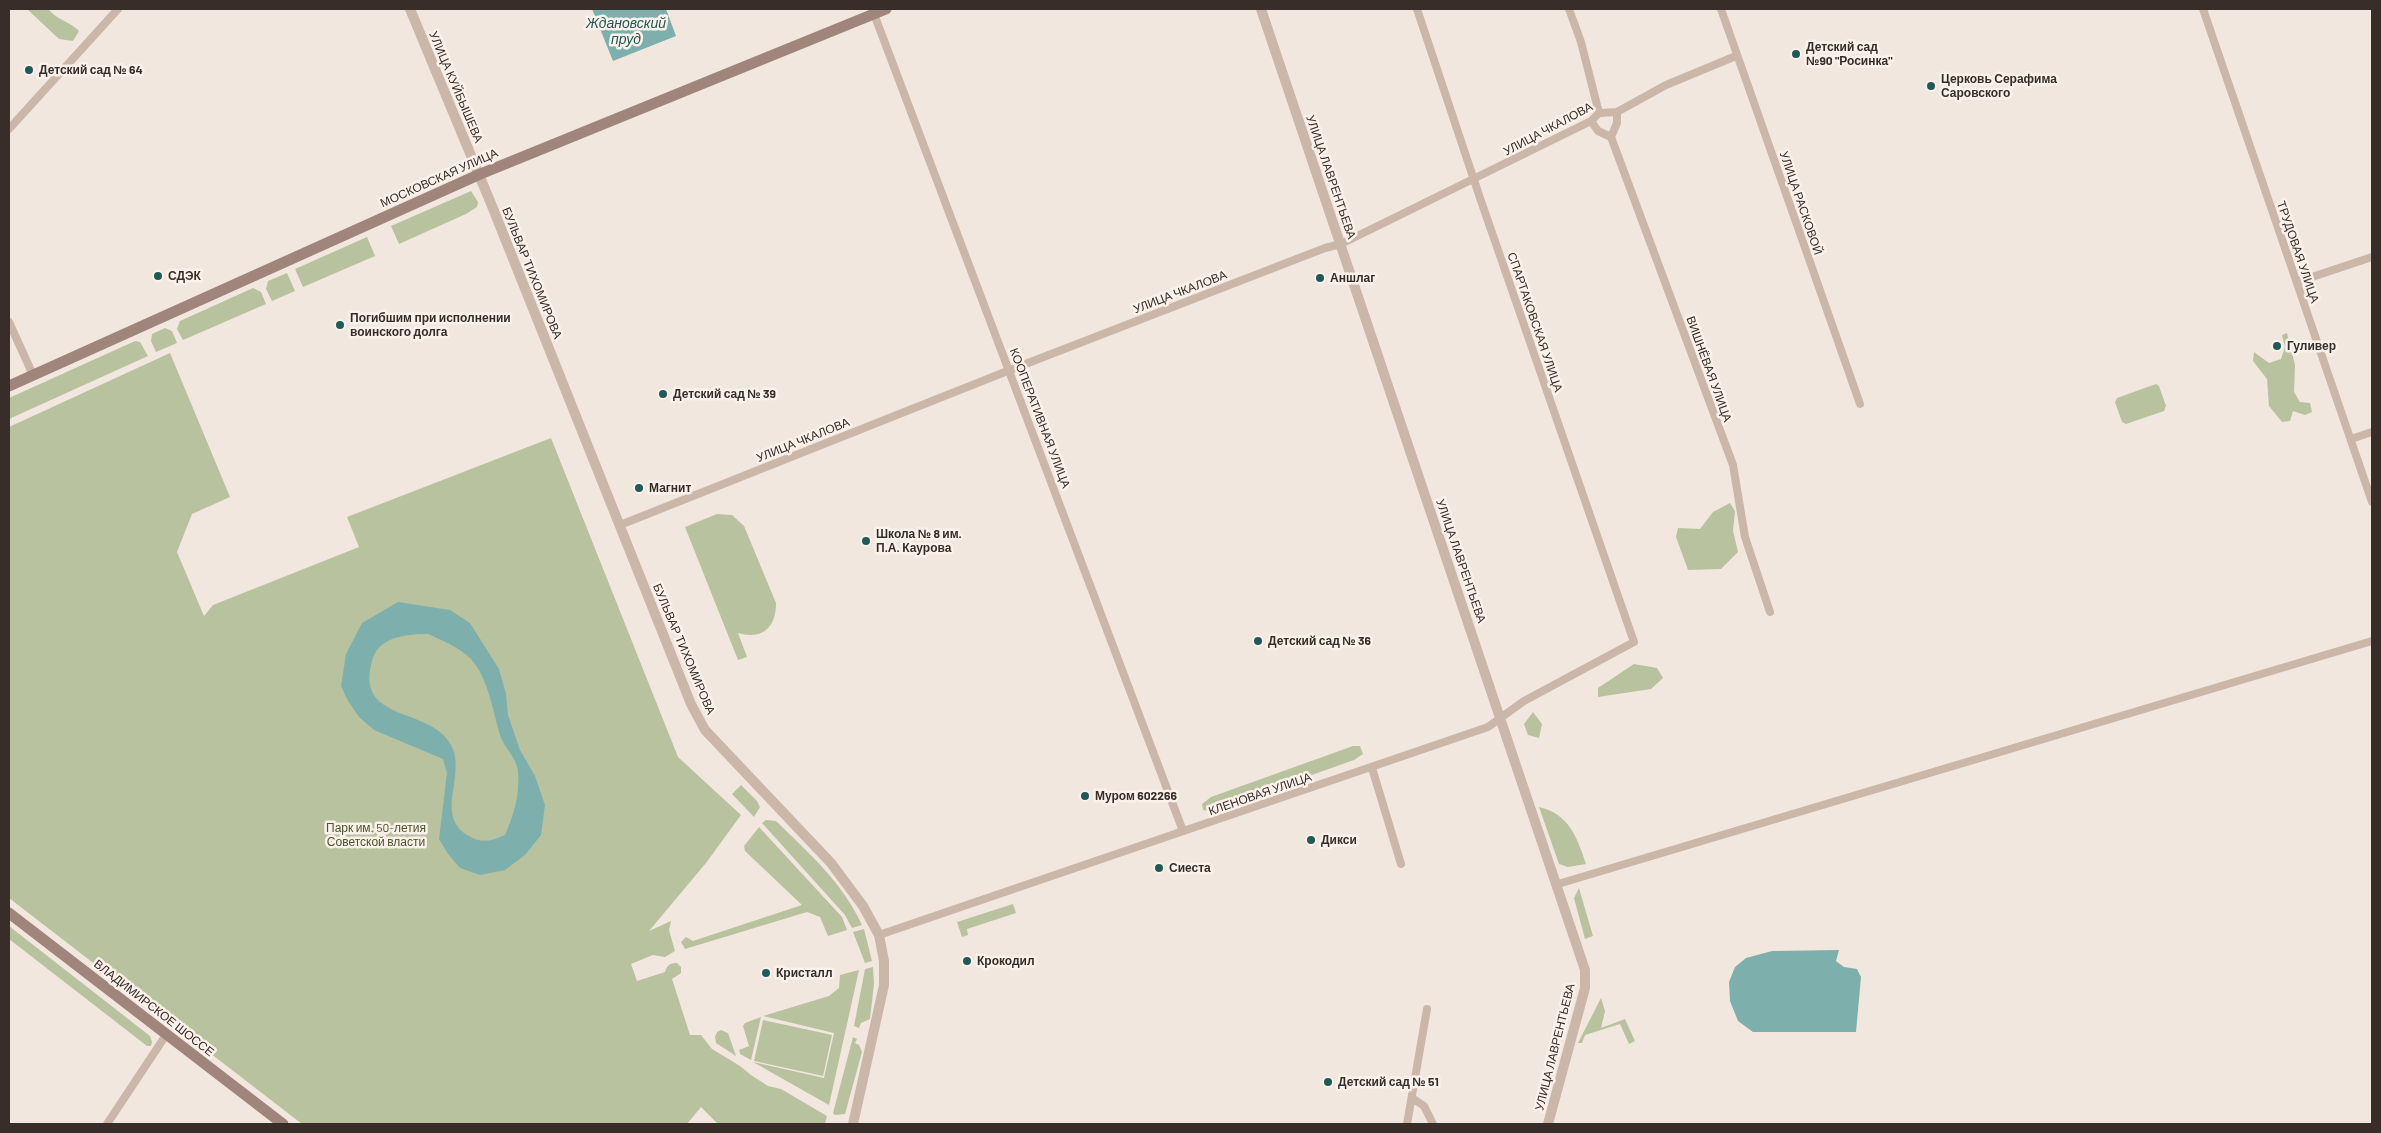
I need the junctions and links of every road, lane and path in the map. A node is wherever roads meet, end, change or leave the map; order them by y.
1 (118, 9) edge
2 (410, 9) edge
3 (886, 9) edge
4 (1261, 9) edge
5 (1417, 9) edge
6 (1569, 9) edge
7 (1721, 9) edge
8 (2203, 9) edge
9 (874, 14) junction
10 (1736, 56) junction
11 (1617, 112) junction
12 (1599, 113) junction
13 (1591, 121) junction
14 (9, 129) edge
15 (1611, 137) junction
16 (478, 175) junction
17 (1474, 179) junction
18 (1341, 244) junction
19 (2372, 256) edge
20 (2297, 282) junction
21 (9, 322) edge
22 (1010, 370) junction
23 (33, 375) junction
24 (9, 386) edge
25 (1860, 404) dead end
26 (2372, 432) edge
27 (2351, 440) junction
28 (2372, 502) edge
29 (620, 526) junction
30 (1770, 612) dead end
31 (2372, 641) edge
32 (1634, 642) joint
33 (1501, 718) junction
34 (1372, 768) junction
35 (1184, 831) junction
36 (1401, 864) dead end
37 (1558, 884) junction
38 (9, 913) edge
39 (879, 935) junction
40 (1427, 1009) dead end
41 (166, 1035) junction
42 (1412, 1098) junction
43 (107, 1124) edge
44 (283, 1124) edge
45 (852, 1124) edge
46 (1407, 1124) edge
47 (1433, 1124) edge
48 (1548, 1124) edge

1 - 14 street
2 - 16 street, УЛИЦА КУЙБЫШЕВА
3 - 9 main road, МОСКОВСКАЯ УЛИЦА
4 - 18 street, УЛИЦА ЛАВРЕНТЬЕВА
5 - 17 street, СПАРТАКОВСКАЯ УЛИЦА
6 - 12 street
7 - 10 street, УЛИЦА РАСКОВОЙ
8 - 20 street, ТРУДОВАЯ УЛИЦА
9 - 16 main road, МОСКОВСКАЯ УЛИЦА
9 - 22 street, КООПЕРАТИВНАЯ УЛИЦА
10 - 11 street, УЛИЦА ЧКАЛОВА
10 - 25 street, УЛИЦА РАСКОВОЙ
11 - 12 street, УЛИЦА ЧКАЛОВА
11 - 15 street
12 - 13 street, УЛИЦА ЧКАЛОВА
13 - 15 street
13 - 17 street, УЛИЦА ЧКАЛОВА
15 - 30 street, ВИШНЁВАЯ УЛИЦА
16 - 23 main road, МОСКОВСКАЯ УЛИЦА
16 - 29 street, БУЛЬВАР ТИХОМИРОВА
17 - 18 street, УЛИЦА ЧКАЛОВА
17 - 32 street, СПАРТАКОВСКАЯ УЛИЦА
18 - 22 street, УЛИЦА ЧКАЛОВА
18 - 33 street, УЛИЦА ЛАВРЕНТЬЕВА
19 - 20 street
20 - 27 street, ТРУДОВАЯ УЛИЦА
21 - 23 street
22 - 29 street, УЛИЦА ЧКАЛОВА
22 - 35 street, КООПЕРАТИВНАЯ УЛИЦА
23 - 24 main road, МОСКОВСКАЯ УЛИЦА
26 - 27 street
27 - 28 street, ТРУДОВАЯ УЛИЦА
29 - 39 street, БУЛЬВАР ТИХОМИРОВА
31 - 37 street
32 - 33 street, КЛЕНОВАЯ УЛИЦА
33 - 34 street, КЛЕНОВАЯ УЛИЦА
33 - 37 street, УЛИЦА ЛАВРЕНТЬЕВА
34 - 35 street, КЛЕНОВАЯ УЛИЦА
34 - 36 street
35 - 39 street, КЛЕНОВАЯ УЛИЦА
37 - 48 street, УЛИЦА ЛАВРЕНТЬЕВА
38 - 41 main road, ВЛАДИМИРСКОЕ ШОССЕ
39 - 45 street, БУЛЬВАР ТИХОМИРОВА
40 - 42 street
41 - 43 street
41 - 44 main road, ВЛАДИМИРСКОЕ ШОССЕ
42 - 46 street
42 - 47 street

